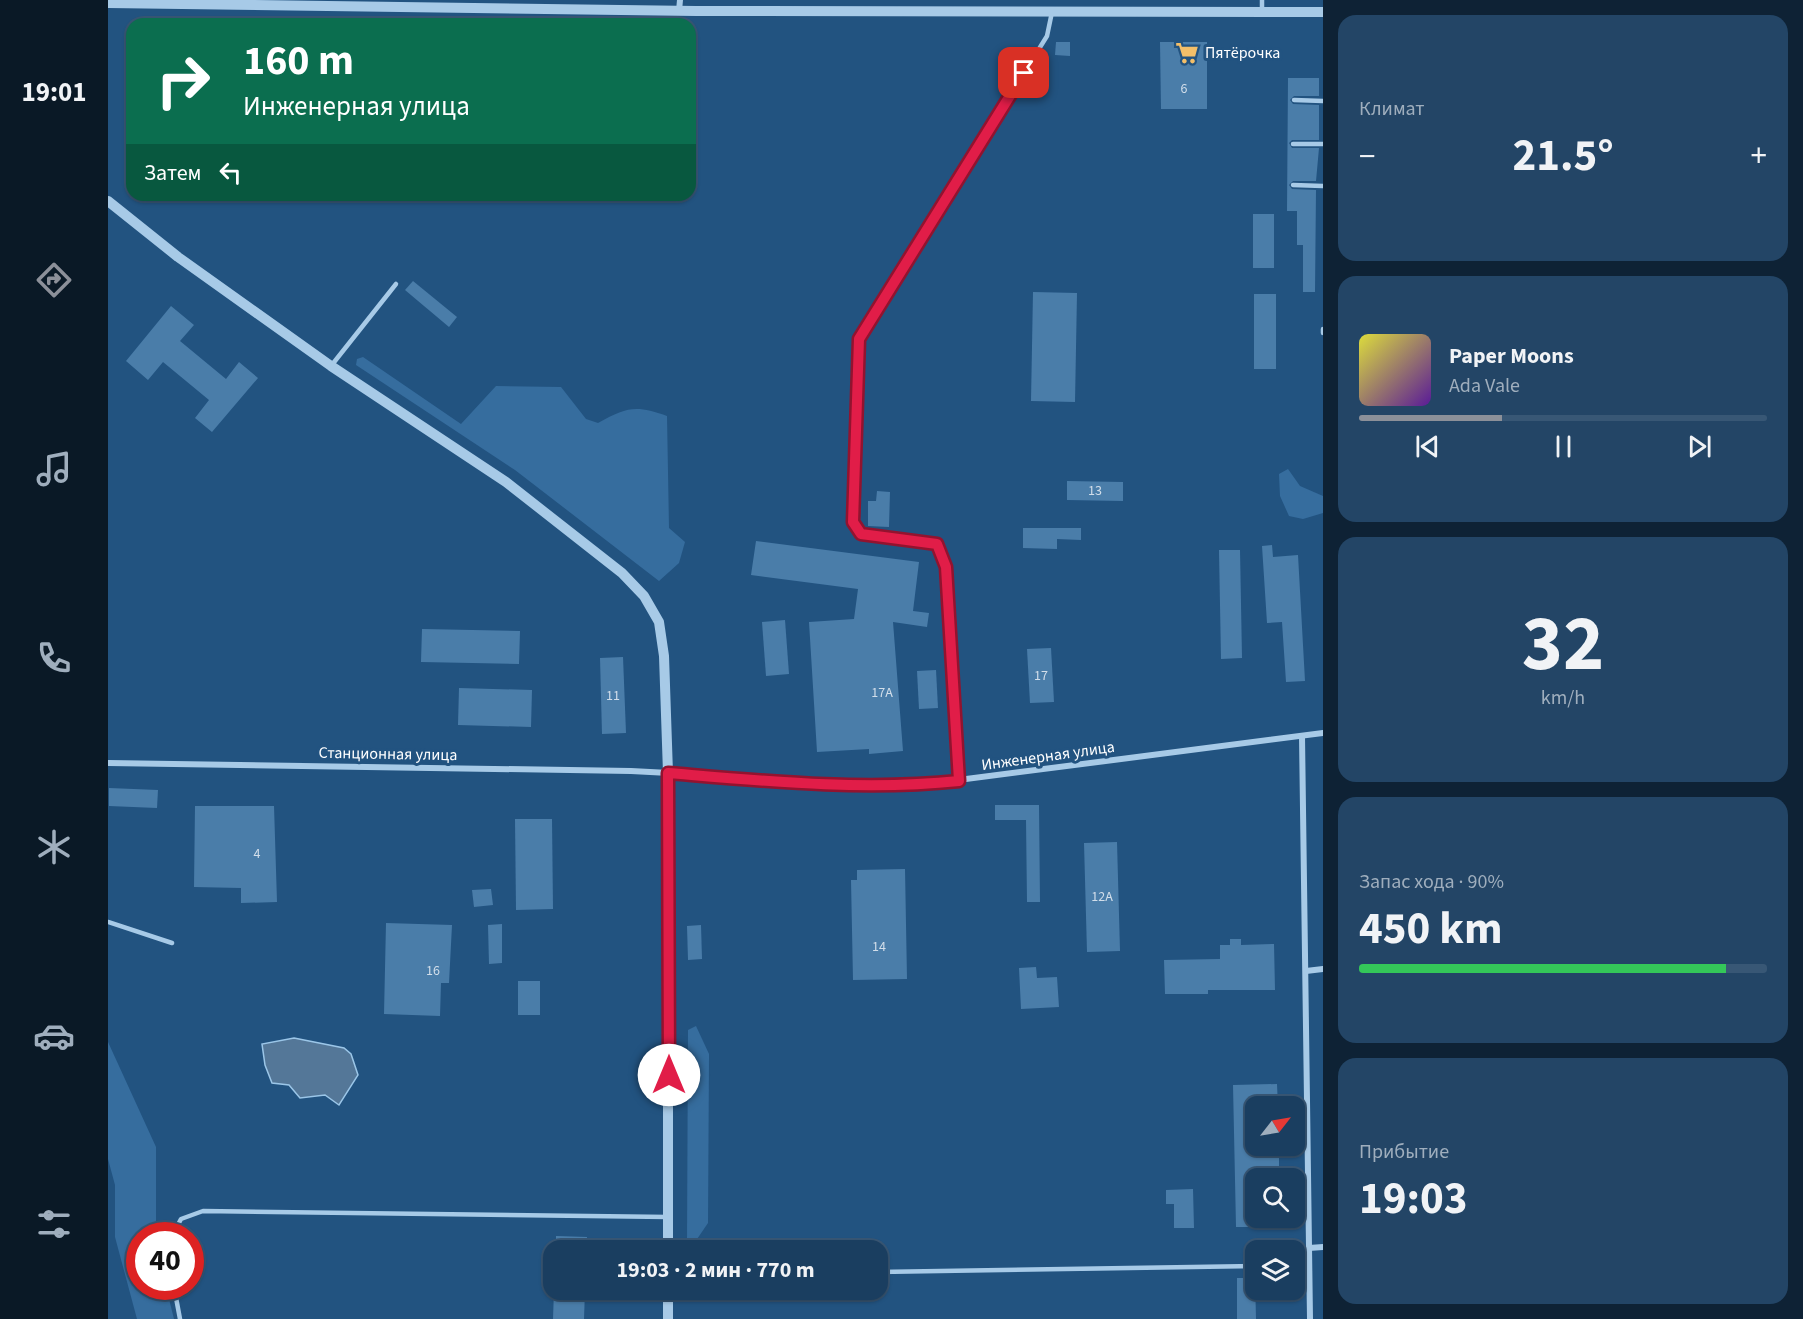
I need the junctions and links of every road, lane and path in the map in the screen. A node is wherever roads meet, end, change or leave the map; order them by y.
1 (1262, 0) edge
2 (108, 3) edge
3 (679, 5) edge
4 (1052, 12) junction
5 (1262, 12) junction
6 (1323, 12) edge
7 (1294, 100) dead end
8 (1323, 101) edge
9 (1293, 144) dead end
10 (1323, 144) edge
11 (1293, 185) dead end
12 (1323, 186) edge
13 (108, 201) edge
14 (396, 284) dead end
15 (331, 366) junction
16 (1323, 733) edge
17 (1302, 736) junction
18 (108, 763) edge
19 (668, 773) junction
20 (959, 781) junction
21 (108, 922) edge
22 (172, 943) dead end
23 (1323, 969) edge
24 (1306, 970) junction
25 (668, 1217) junction
26 (179, 1222) edge
27 (668, 1240) edge
28 (1323, 1247) edge
29 (1309, 1248) junction
30 (1305, 1265) edge
31 (1309, 1265) junction
32 (1245, 1266) edge
33 (888, 1272) edge
34 (176, 1300) edge
35 (668, 1300) edge
36 (180, 1319) edge
37 (668, 1319) edge
38 (1310, 1319) edge

1 - 5 lane
2 - 3 street
3 - 4 street
4 - 5 street
4 - 20 lane
5 - 6 street
7 - 8 lane
9 - 10 lane
11 - 12 lane
13 - 15 street
14 - 15 lane
15 - 19 street
16 - 17 street, Инженерная улица
17 - 20 street, Инженерная улица
17 - 24 street
18 - 19 street, Станционная улица
19 - 20 street, Инженерная улица
19 - 25 street
21 - 22 lane
23 - 24 street
24 - 29 street
25 - 26 lane
25 - 27 street
28 - 29 street
29 - 31 street
30 - 31 lane
31 - 38 street
32 - 33 lane
34 - 36 lane
35 - 37 street

